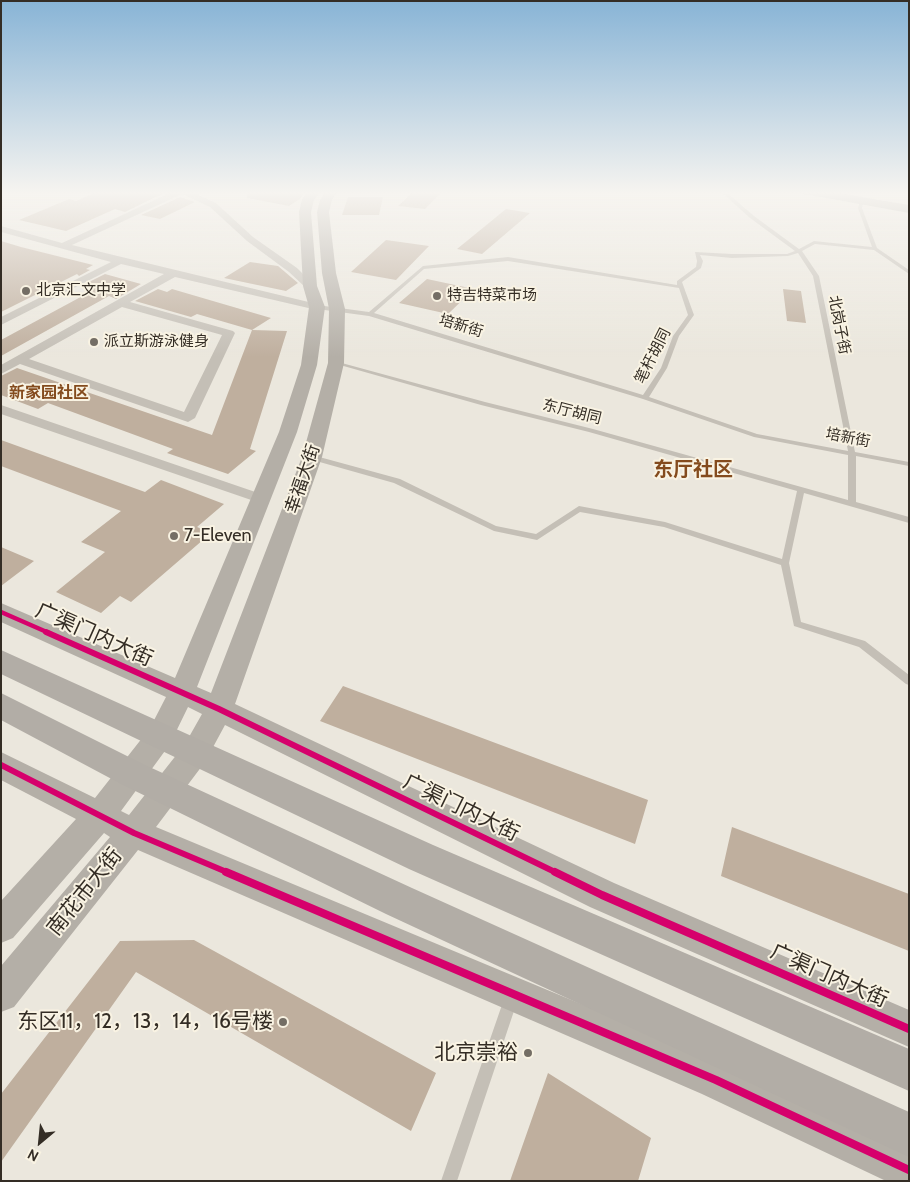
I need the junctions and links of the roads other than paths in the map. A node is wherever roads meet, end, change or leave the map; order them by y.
1 (69, 246) edge
2 (260, 246) edge
3 (307, 246) edge
4 (326, 246) edge
5 (792, 246) edge
6 (807, 246) edge
7 (851, 246) edge
8 (875, 246) edge
9 (876, 249) junction
10 (799, 251) junction
11 (120, 261) junction
12 (174, 273) junction
13 (909, 273) edge
14 (310, 286) junction
15 (681, 287) junction
16 (122, 303) junction
17 (327, 308) junction
18 (370, 314) junction
19 (1, 322) edge
20 (19, 360) junction
21 (336, 363) junction
22 (1, 370) edge
23 (645, 398) junction
24 (1, 410) edge
25 (852, 454) junction
26 (312, 457) junction
27 (909, 464) edge
28 (801, 490) junction
29 (262, 498) junction
30 (852, 504) junction
31 (909, 520) edge
32 (785, 563) junction
33 (1, 612) edge
34 (1, 661) edge
35 (909, 681) edge
36 (182, 692) junction
37 (1, 705) edge
38 (219, 709) junction
39 (160, 736) junction
40 (195, 753) junction
41 (1, 765) edge
42 (132, 774) junction
43 (168, 790) junction
44 (99, 816) junction
45 (134, 833) junction
46 (1, 926) edge
47 (1, 994) edge
48 (513, 994) junction
49 (909, 1029) edge
50 (909, 1070) edge
51 (909, 1134) edge
52 (909, 1170) edge
53 (449, 1181) edge

1 - 11 street, 培新街
2 - 14 street
3 - 14 main road, 幸福大街
4 - 17 main road, 幸福大街
5 - 10 lane, 北岗子街
6 - 10 lane
7 - 9 lane
8 - 9 lane
9 - 13 lane
10 - 15 lane
10 - 25 lane, 北岗子街
11 - 12 street, 培新街
11 - 19 street
12 - 16 street
12 - 17 street, 培新街
14 - 17 main road, 幸福大街
15 - 18 lane
15 - 23 lane, 笔杆胡同
16 - 20 street
16 - 20 street
17 - 18 lane, 培新街
17 - 21 main road, 幸福大街
17 - 29 main road, 幸福大街
18 - 23 lane, 培新街
20 - 22 street
21 - 26 main road, 幸福大街
21 - 28 lane, 东厅胡同
23 - 25 lane, 培新街
24 - 29 street
25 - 27 lane, 培新街
25 - 30 lane, 北岗子街
26 - 32 lane
26 - 38 main road, 幸福大街
28 - 30 lane, 东厅胡同
28 - 32 lane
29 - 36 main road, 幸福大街
30 - 31 lane, 东厅胡同
32 - 35 lane
33 - 36 main road, 广渠门内大街
34 - 39 main road
36 - 38 main road, 广渠门内大街
36 - 39 main road, 幸福大街
37 - 42 main road
38 - 40 main road, 幸福大街
38 - 49 main road, 广渠门内大街
39 - 40 main road
39 - 42 main road, 幸福大街
40 - 43 main road, 南花市大街
40 - 50 main road
41 - 44 main road
42 - 43 main road
42 - 44 main road, 南花市大街
43 - 45 main road, 南花市大街
43 - 51 main road
44 - 45 main road
44 - 46 main road, 南花市大街
45 - 47 main road, 南花市大街
45 - 48 main road
48 - 52 main road
48 - 53 lane

